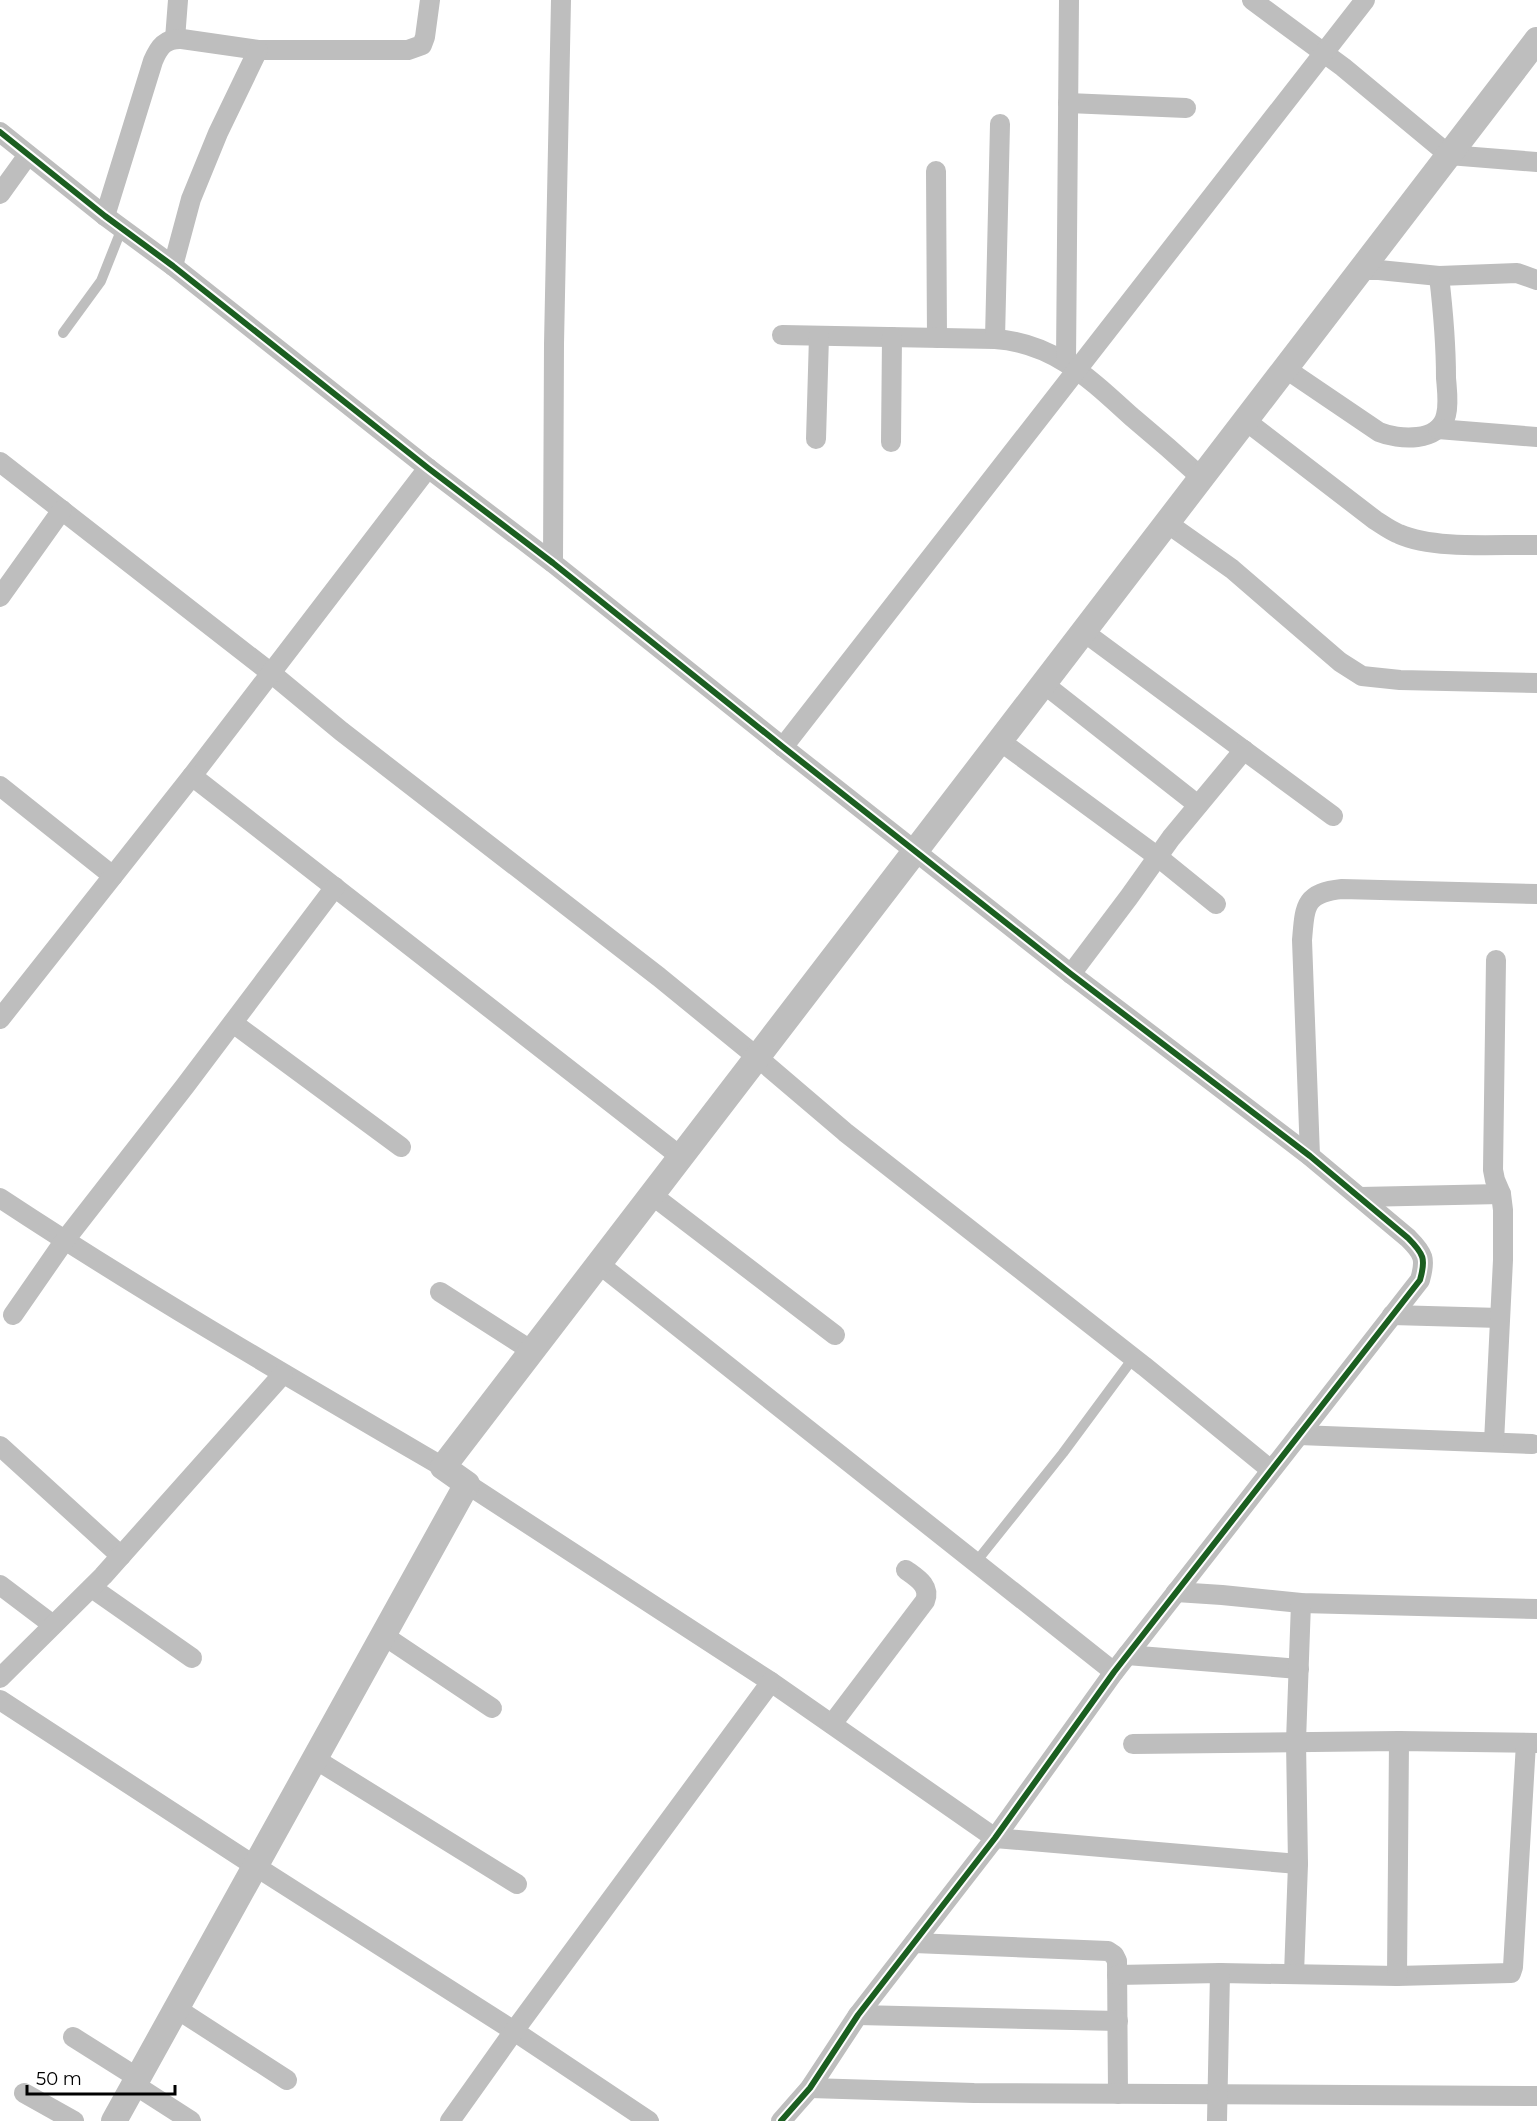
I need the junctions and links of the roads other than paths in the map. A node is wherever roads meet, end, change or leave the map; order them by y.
1 (178, 0) edge
2 (429, 0) edge
3 (561, 0) edge
4 (1069, 0) edge
5 (1252, 0) edge
6 (1365, 0) edge
7 (175, 39) junction
8 (1537, 40) edge
9 (258, 50) junction
10 (1324, 53) junction
11 (1068, 103) junction
12 (1186, 108) dead end
13 (1000, 124) dead end
14 (0, 132) edge
15 (28, 155) junction
16 (1449, 155) junction
17 (1537, 162) edge
18 (936, 171) dead end
19 (0, 194) edge
20 (105, 216) junction
21 (122, 228) junction
22 (173, 266) junction
23 (1361, 270) junction
24 (1439, 276) junction
25 (1537, 280) edge
26 (63, 333) dead end
27 (782, 335) dead end
28 (819, 336) junction
29 (892, 337) junction
30 (937, 338) junction
31 (995, 339) junction
32 (1072, 366) junction
33 (1286, 369) junction
34 (1246, 421) junction
35 (1438, 429) junction
36 (1537, 437) edge
37 (816, 439) dead end
38 (891, 442) dead end
39 (0, 462) edge
40 (428, 468) junction
41 (1202, 478) junction
42 (62, 510) junction
43 (1167, 523) junction
44 (1537, 545) edge
45 (553, 562) junction
46 (0, 597) edge
47 (1084, 632) junction
48 (271, 673) junction
49 (1537, 683) edge
50 (1044, 684) junction
51 (1000, 741) junction
52 (783, 747) junction
53 (1244, 750) junction
54 (192, 776) junction
55 (0, 786) edge
56 (1198, 805) junction
57 (1334, 816) dead end
58 (915, 852) junction
59 (1158, 856) junction
60 (113, 876) junction
61 (334, 888) junction
62 (1537, 894) edge
63 (1216, 904) dead end
64 (1496, 960) dead end
65 (1071, 974) junction
66 (0, 1018) edge
67 (233, 1023) junction
68 (758, 1057) junction
69 (400, 1147) dead end
70 (1310, 1156) junction
71 (681, 1157) junction
72 (1501, 1194) junction
73 (652, 1195) junction
74 (1360, 1197) junction
75 (0, 1198) edge
76 (65, 1240) junction
77 (599, 1264) junction
78 (440, 1292) dead end
79 (13, 1315) dead end
80 (1392, 1315) junction
81 (1500, 1318) junction
82 (835, 1335) dead end
83 (532, 1351) junction
84 (1134, 1358) junction
85 (283, 1374) junction
86 (1299, 1435) junction
87 (1494, 1442) junction
88 (1532, 1443) dead end
89 (0, 1446) edge
90 (443, 1467) junction
91 (1271, 1470) junction
92 (467, 1484) junction
93 (121, 1556) junction
94 (976, 1563) junction
95 (906, 1570) dead end
96 (0, 1585) edge
97 (92, 1588) junction
98 (1176, 1593) junction
99 (1301, 1603) junction
100 (1537, 1609) edge
101 (53, 1625) junction
102 (383, 1635) junction
103 (1127, 1655) junction
104 (192, 1658) dead end
105 (1299, 1669) junction
106 (1113, 1672) junction
107 (0, 1678) edge
108 (771, 1682) junction
109 (0, 1700) edge
110 (492, 1708) dead end
111 (832, 1724) junction
112 (1399, 1741) junction
113 (1296, 1742) junction
114 (1532, 1743) edge
115 (1133, 1744) dead end
116 (315, 1759) junction
117 (995, 1838) junction
118 (1298, 1864) junction
119 (255, 1866) junction
120 (517, 1884) dead end
121 (914, 1944) junction
122 (1220, 1973) junction
123 (1294, 1974) junction
124 (1117, 1975) junction
125 (1397, 1976) junction
126 (177, 2009) junction
127 (858, 2015) junction
128 (1118, 2021) junction
129 (514, 2031) junction
130 (73, 2037) dead end
131 (287, 2080) dead end
132 (137, 2081) junction
133 (810, 2088) junction
134 (24, 2093) dead end
135 (1118, 2094) junction
136 (1217, 2095) junction
137 (1537, 2096) edge
138 (74, 2121) edge
139 (114, 2121) edge
140 (191, 2121) edge
141 (450, 2121) edge
142 (649, 2121) edge
143 (781, 2121) edge
144 (1217, 2121) edge

1 - 7 street
2 - 9 street
3 - 45 street
4 - 11 street
5 - 10 street
6 - 10 street
7 - 9 street
7 - 20 street
8 - 16 street
9 - 22 street
10 - 16 street
10 - 32 street
11 - 12 street
11 - 32 street
13 - 31 street
14 - 15 street
15 - 19 street
15 - 20 street
16 - 17 street
16 - 23 street
18 - 30 street
20 - 21 street
21 - 22 street
21 - 26 lane
22 - 40 street
23 - 24 street
23 - 33 street
24 - 25 street
24 - 35 street
27 - 28 street
28 - 29 street
28 - 37 street
29 - 30 street
29 - 38 street
30 - 31 street
31 - 32 street
32 - 41 street
32 - 52 street
33 - 34 street
33 - 35 street
34 - 41 street
34 - 44 street
35 - 36 street
39 - 42 street
40 - 45 street
40 - 48 street
41 - 43 street
42 - 46 street
42 - 48 street
43 - 47 street
43 - 49 street
45 - 52 street
47 - 50 street
47 - 53 street
48 - 54 street
48 - 68 street
50 - 51 street
50 - 56 street
51 - 58 street
51 - 59 street
52 - 58 street
53 - 56 street
53 - 57 street
54 - 60 street
54 - 61 street
55 - 60 street
56 - 59 street
58 - 65 street
58 - 68 street
59 - 63 street
59 - 65 street
60 - 66 street
61 - 67 street
61 - 71 street
62 - 70 street
64 - 72 street
65 - 70 street
67 - 69 street
67 - 76 street
68 - 71 street
68 - 84 street
70 - 74 street
71 - 73 street
72 - 74 street
72 - 81 street
73 - 77 street
73 - 82 street
74 - 80 street
75 - 76 street
76 - 79 street
76 - 85 street
77 - 83 street
77 - 94 street
78 - 83 street
80 - 81 street
80 - 86 street
81 - 87 street
83 - 90 street
84 - 91 street
84 - 94 lane
85 - 90 street
85 - 93 street
86 - 87 street
86 - 91 street
87 - 88 street
89 - 93 street
90 - 92 street
91 - 98 street
92 - 102 street
92 - 108 street
93 - 97 street
94 - 106 street
95 - 111 street
96 - 101 street
97 - 101 street
97 - 104 street
98 - 99 street
98 - 103 street
99 - 100 street
99 - 105 street
101 - 107 street
102 - 110 street
102 - 116 street
103 - 105 street
103 - 106 street
105 - 113 street
106 - 117 street
108 - 111 street
108 - 129 street
109 - 119 street
111 - 117 street
112 - 113 street
112 - 114 street
112 - 125 street
113 - 115 street
113 - 118 street
114 - 125 street
116 - 119 street
116 - 120 street
117 - 118 street
117 - 121 street
118 - 123 street
119 - 126 street
119 - 129 street
121 - 124 street
121 - 127 street
122 - 123 street
122 - 124 street
122 - 136 street
123 - 125 street
124 - 128 street
126 - 131 street
126 - 132 street
127 - 128 street
127 - 133 street
128 - 135 street
129 - 141 street
129 - 142 street
130 - 132 street
132 - 139 street
132 - 140 street
133 - 135 street
133 - 143 street
134 - 138 street
135 - 136 street
136 - 137 street
136 - 144 street

